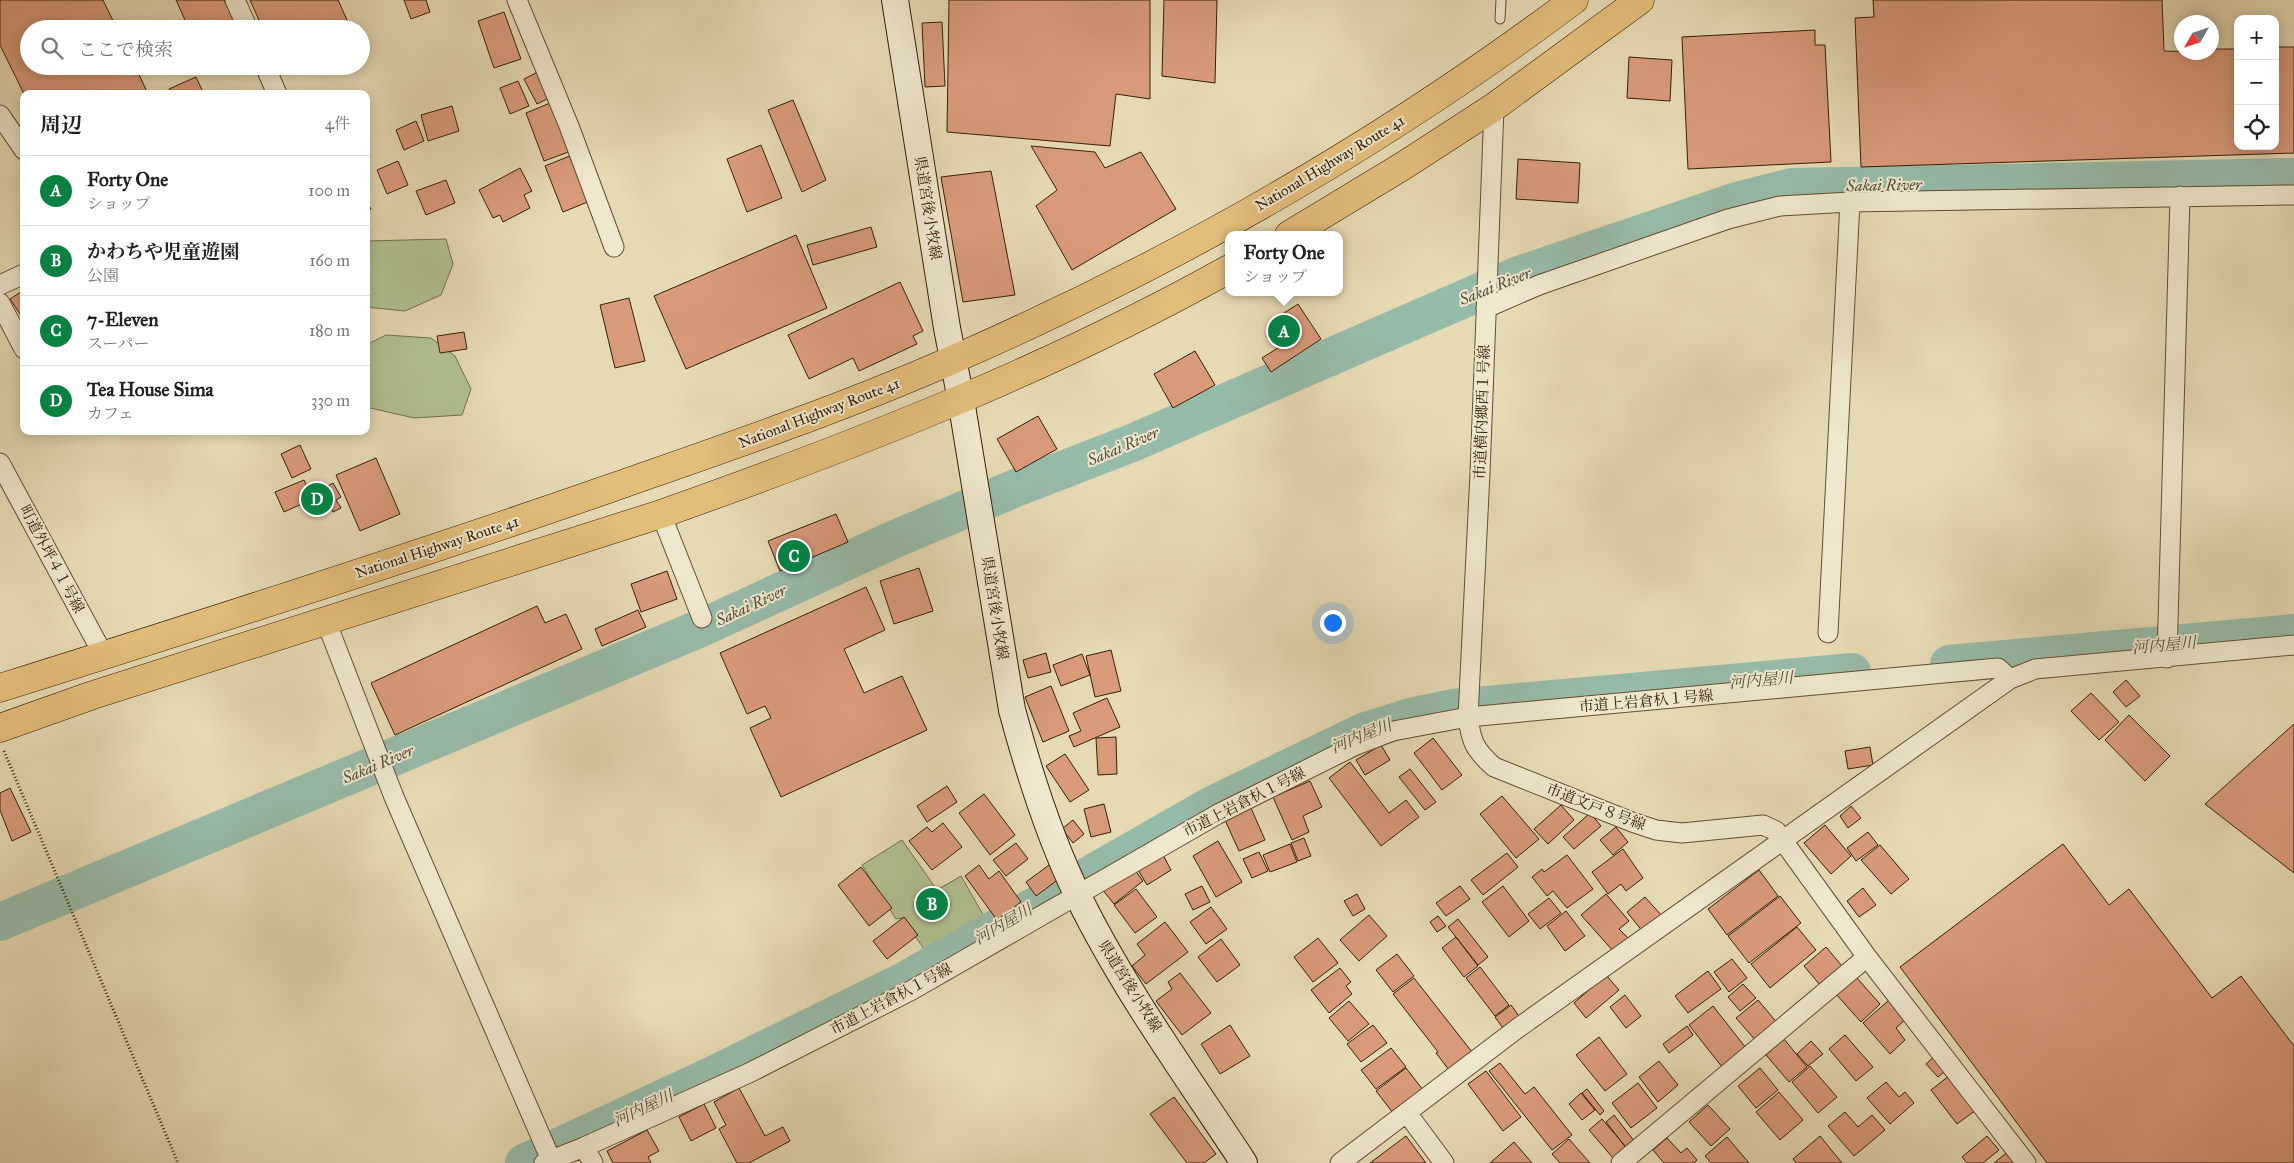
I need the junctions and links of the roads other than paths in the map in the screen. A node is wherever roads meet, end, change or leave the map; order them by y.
1 (235, 0) edge
2 (517, 0) edge
3 (895, 0) edge
4 (1501, 0) edge
5 (1574, 0) edge
6 (1640, 0) edge
7 (244, 20) edge
8 (1500, 20) dead end
9 (269, 75) edge
10 (275, 90) edge
11 (1494, 108) junction
12 (0, 115) edge
13 (20, 144) edge
14 (2294, 195) edge
15 (2180, 196) junction
16 (1850, 202) junction
17 (1295, 231) edge
18 (614, 246) dead end
19 (1225, 271) edge
20 (20, 276) edge
21 (0, 285) edge
22 (0, 303) edge
23 (1486, 308) junction
24 (20, 342) edge
25 (953, 360) junction
26 (961, 400) junction
27 (0, 463) edge
28 (661, 514) junction
29 (702, 618) dead end
30 (326, 621) junction
31 (1828, 633) dead end
32 (2294, 645) edge
33 (104, 656) junction
34 (2167, 658) junction
35 (2010, 679) junction
36 (0, 688) edge
37 (1468, 717) junction
38 (0, 728) edge
39 (1783, 841) junction
40 (1077, 894) junction
41 (1867, 957) junction
42 (1407, 1113) junction
43 (589, 1155) edge
44 (547, 1161) edge
45 (1244, 1163) edge
46 (1340, 1163) edge
47 (1444, 1163) edge
48 (1621, 1163) edge
49 (2026, 1163) edge

1 - 7 street
2 - 18 street
3 - 25 main road, 県道宮後小牧線
4 - 8 lane
5 - 25 highway, National Highway Route 41
6 - 11 highway
9 - 10 street
11 - 17 highway
11 - 23 street, 市道横内郷西１号線
12 - 13 street
14 - 15 street
15 - 16 street
15 - 34 street
16 - 23 street
16 - 31 street
19 - 26 highway
20 - 21 street
22 - 24 street
23 - 37 street, 市道横内郷西１号線
25 - 26 main road, 県道宮後小牧線
25 - 33 highway, National Highway Route 41
26 - 28 highway
26 - 40 main road, 県道宮後小牧線
27 - 33 street, 町道外坪４１号線
28 - 29 street
28 - 30 highway
30 - 38 highway
30 - 44 street
32 - 34 street
33 - 36 highway, National Highway Route 41
34 - 35 street
35 - 37 street, 市道上岩倉杁１号線
35 - 39 street
37 - 39 street, 市道文戸８号線
37 - 40 street, 市道上岩倉杁１号線
39 - 41 street, 市道文戸８号線
39 - 42 street
40 - 43 street, 市道上岩倉杁１号線
40 - 45 main road, 県道宮後小牧線
41 - 48 street
41 - 49 street, 市道文戸８号線
42 - 46 street
42 - 47 street
43 - 44 street, 市道上岩倉杁１号線

